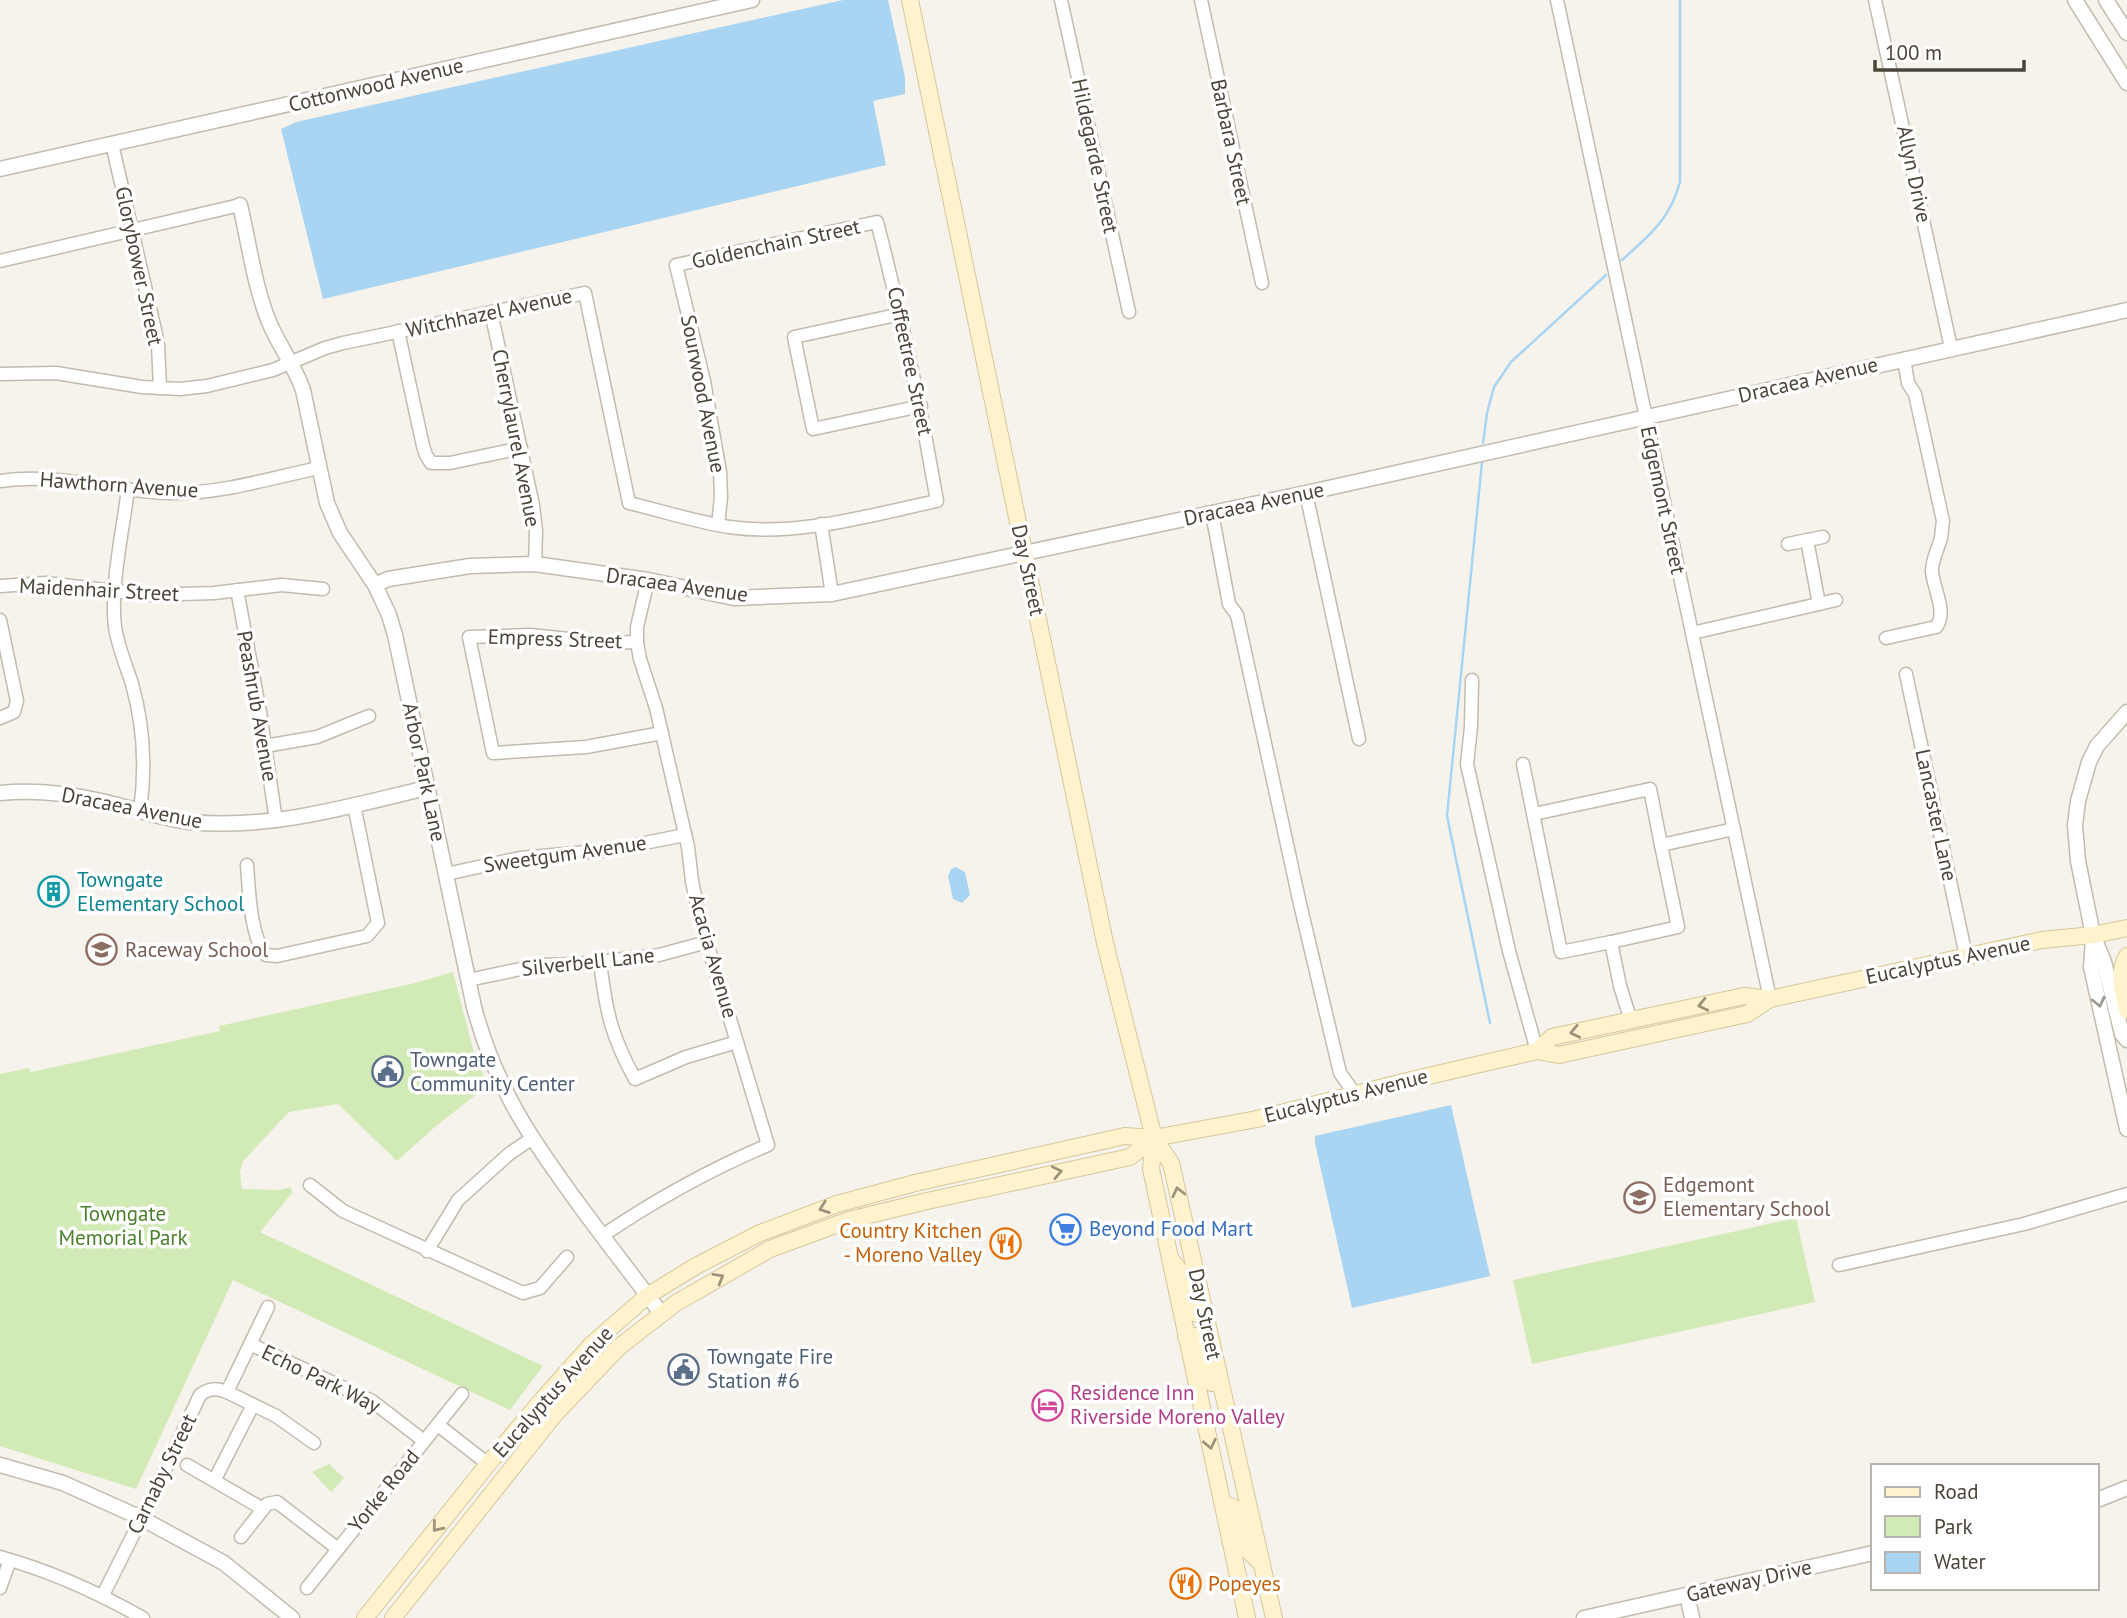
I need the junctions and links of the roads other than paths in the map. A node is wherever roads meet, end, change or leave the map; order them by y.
1 (752, 0) edge
2 (910, 0) edge
3 (1061, 0) edge
4 (1200, 0) edge
5 (1557, 0) edge
6 (1875, 0) edge
7 (2075, 0) edge
8 (2106, 0) edge
9 (2127, 33) edge
10 (2127, 83) edge
11 (112, 144) junction
12 (0, 169) edge
13 (240, 205) joint
14 (877, 222) joint
15 (131, 230) junction
16 (0, 261) edge
17 (676, 265) joint
18 (1262, 283) dead end
19 (2127, 310) edge
20 (491, 312) junction
21 (1129, 313) dead end
22 (901, 314) junction
23 (398, 331) junction
24 (1951, 348) junction
25 (1904, 359) junction
26 (291, 363) junction
27 (0, 374) edge
28 (160, 388) junction
29 (921, 406) junction
30 (1646, 417) junction
31 (521, 448) junction
32 (319, 468) junction
33 (0, 481) edge
34 (128, 489) junction
35 (1306, 493) junction
36 (937, 501) joint
37 (1212, 513) junction
38 (821, 524) junction
39 (718, 525) junction
40 (1824, 537) dead end
41 (1807, 540) junction
42 (1788, 544) dead end
43 (1024, 554) junction
44 (535, 564) junction
45 (648, 580) junction
46 (376, 585) junction
47 (0, 586) edge
48 (323, 589) dead end
49 (237, 590) junction
50 (115, 592) junction
51 (832, 594) junction
52 (1836, 600) dead end
53 (1819, 604) junction
54 (0, 620) edge
55 (1692, 633) junction
56 (1886, 638) dead end
57 (637, 642) junction
58 (1906, 674) dead end
59 (1472, 680) dead end
60 (2127, 712) edge
61 (369, 716) dead end
62 (0, 718) edge
63 (662, 733) junction
64 (1359, 739) dead end
65 (265, 746) junction
66 (1523, 764) dead end
67 (428, 788) junction
68 (0, 793) edge
69 (354, 805) junction
70 (140, 811) junction
71 (1534, 814) junction
72 (276, 821) junction
73 (1734, 829) junction
74 (685, 835) junction
75 (1661, 845) junction
76 (247, 865) dead end
77 (446, 874) junction
78 (2127, 928) edge
79 (2093, 935) junction
80 (707, 942) junction
81 (1611, 942) junction
82 (1966, 956) junction
83 (2127, 956) edge
84 (600, 962) junction
85 (468, 980) junction
86 (1770, 999) junction
87 (2127, 1010) edge
88 (1630, 1021) junction
89 (2127, 1040) edge
90 (737, 1042) junction
91 (1537, 1051) junction
92 (1355, 1094) junction
93 (2127, 1129) edge
94 (1154, 1138) junction
95 (531, 1139) junction
96 (1057, 1152) junction
97 (943, 1177) junction
98 (310, 1185) dead end
99 (963, 1193) junction
100 (2127, 1195) edge
101 (849, 1220) junction
102 (602, 1236) junction
103 (427, 1251) junction
104 (567, 1257) dead end
105 (1169, 1257) junction
106 (1839, 1265) dead end
107 (647, 1296) junction
108 (268, 1307) dead end
109 (661, 1313) junction
110 (1206, 1313) junction
111 (1186, 1336) junction
112 (250, 1344) junction
113 (550, 1391) junction
114 (227, 1392) junction
115 (462, 1394) dead end
116 (253, 1405) junction
117 (1225, 1406) junction
118 (438, 1425) junction
119 (424, 1441) junction
120 (314, 1443) dead end
121 (488, 1464) junction
122 (0, 1465) edge
123 (187, 1465) dead end
124 (215, 1479) junction
125 (500, 1482) junction
126 (2127, 1488) edge
127 (2099, 1499) edge
128 (1223, 1504) junction
129 (263, 1509) junction
130 (141, 1518) junction
131 (468, 1522) junction
132 (241, 1537) dead end
133 (338, 1549) junction
134 (1871, 1553) edge
135 (5, 1559) edge
136 (1262, 1564) junction
137 (0, 1588) edge
138 (307, 1588) dead end
139 (103, 1595) junction
140 (1687, 1595) junction
141 (143, 1618) edge
142 (292, 1618) edge
143 (365, 1618) edge
144 (393, 1618) edge
145 (1247, 1618) edge
146 (1274, 1618) edge
147 (1584, 1618) edge
148 (1692, 1618) edge

1 - 11 street, Cottonwood Avenue
2 - 43 main road, Day Street
3 - 21 street, Hildegarde Street
4 - 18 street, Barbara Street
5 - 30 street, Edgemont Street
6 - 24 street, Allyn Drive
7 - 10 street
8 - 9 street
11 - 12 street, Cottonwood Avenue
11 - 15 street, Glorybower Street
13 - 15 street
13 - 26 street, Arbor Park Lane
14 - 17 street, Goldenchain Street
14 - 22 street, Coffeetree Street
15 - 16 street
15 - 28 street, Glorybower Street
17 - 39 street, Sourwood Avenue
19 - 24 street, Dracaea Avenue
20 - 23 street, Witchhazel Avenue
20 - 31 street, Cherrylaurel Avenue
20 - 39 street, Witchhazel Avenue
22 - 29 street, Coffeetree Street
22 - 29 street
23 - 26 street, Witchhazel Avenue
23 - 31 street
24 - 25 street, Dracaea Avenue
25 - 30 street, Dracaea Avenue
25 - 56 street
26 - 28 street, Witchhazel Avenue
26 - 32 street, Arbor Park Lane
27 - 28 street, Witchhazel Avenue
29 - 36 street, Coffeetree Street
30 - 35 street, Dracaea Avenue
30 - 55 street, Edgemont Street
31 - 44 street, Cherrylaurel Avenue
32 - 34 street, Hawthorn Avenue
32 - 46 street, Arbor Park Lane
33 - 34 street, Hawthorn Avenue
34 - 50 street
35 - 37 street, Dracaea Avenue
35 - 64 street
36 - 38 street, Witchhazel Avenue
37 - 43 street, Dracaea Avenue
37 - 92 street
38 - 39 street, Witchhazel Avenue
38 - 51 street
40 - 41 street
41 - 42 street
41 - 53 street
43 - 51 street, Dracaea Avenue
43 - 94 main road, Day Street
44 - 45 street, Dracaea Avenue
44 - 46 street, Dracaea Avenue
45 - 51 street, Dracaea Avenue
45 - 57 street, Acacia Avenue
46 - 67 street, Arbor Park Lane
47 - 50 street, Maidenhair Street
48 - 49 street, Maidenhair Street
49 - 50 street, Maidenhair Street
49 - 65 street, Peashrub Avenue
50 - 70 street
52 - 53 street
53 - 55 street
54 - 62 street
55 - 73 street, Edgemont Street
57 - 63 street, Acacia Avenue
57 - 63 street, Empress Street
58 - 82 street, Lancaster Lane
59 - 91 street
60 - 79 street
61 - 65 street
63 - 74 street, Acacia Avenue
65 - 72 street, Peashrub Avenue
66 - 71 street
67 - 69 street, Dracaea Avenue
67 - 77 street, Arbor Park Lane
68 - 70 street, Dracaea Avenue
69 - 72 street, Dracaea Avenue
69 - 76 street
70 - 72 street, Dracaea Avenue
71 - 75 street
71 - 81 street
73 - 75 street
73 - 86 street, Edgemont Street
74 - 77 street, Sweetgum Avenue
74 - 80 street, Acacia Avenue
75 - 81 street
77 - 85 street, Arbor Park Lane
78 - 79 main road, Eucalyptus Avenue
79 - 82 main road, Eucalyptus Avenue
79 - 89 street
79 -> 93 street
80 - 84 street, Silverbell Lane
80 - 90 street, Acacia Avenue
81 - 88 street
82 - 86 main road, Eucalyptus Avenue
83 - 87 main road
84 - 85 street, Silverbell Lane
84 - 90 street
85 - 95 street, Arbor Park Lane
86 -> 88 main road, Eucalyptus Avenue
86 - 91 main road, Eucalyptus Avenue
88 -> 91 main road, Eucalyptus Avenue
90 - 102 street, Acacia Avenue
91 - 92 main road, Eucalyptus Avenue
92 - 94 main road, Eucalyptus Avenue
94 - 96 main road, Eucalyptus Avenue
99 -> 94 main road, Eucalyptus Avenue
94 - 105 main road, Day Street
110 -> 94 main road, Day Street
95 - 102 street, Arbor Park Lane
95 - 103 street
96 - 97 main road, Eucalyptus Avenue
96 - 99 main road
97 - 101 main road
97 -> 107 main road, Eucalyptus Avenue
98 - 103 street
99 - 101 main road, Eucalyptus Avenue
100 - 106 street
109 -> 101 main road, Eucalyptus Avenue
102 - 107 street, Arbor Park Lane
103 - 104 street
105 - 110 main road
105 - 111 main road, Day Street
107 - 109 street, Arbor Park Lane
107 - 113 main road, Eucalyptus Avenue
108 - 112 street
109 - 125 main road, Eucalyptus Avenue
110 - 117 main road, Day Street
111 - 117 main road
111 -> 128 main road, Day Street
112 - 114 street
112 - 119 street, Echo Park Way
113 - 121 main road, Eucalyptus Avenue
113 - 125 main road
114 - 116 street
114 - 130 street, Carnaby Street
115 - 118 street, Yorke Road
116 - 120 street
116 - 124 street
117 - 136 main road, Day Street
118 - 119 street, Yorke Road
118 - 121 street
119 - 133 street, Yorke Road
121 - 131 main road
121 -> 143 main road, Eucalyptus Avenue
122 - 130 street
123 - 124 street
124 - 129 street
125 - 131 main road, Eucalyptus Avenue
126 - 127 street
128 - 136 main road
128 - 145 main road, Day Street
129 - 132 street
129 - 133 street
130 - 139 street, Carnaby Street
130 - 142 street
131 - 144 main road, Eucalyptus Avenue
133 - 138 street, Yorke Road
134 - 140 street, Gateway Drive
135 - 137 street
135 - 139 street
136 - 146 main road, Day Street
139 - 141 street
140 - 147 street, Gateway Drive
140 - 148 street

